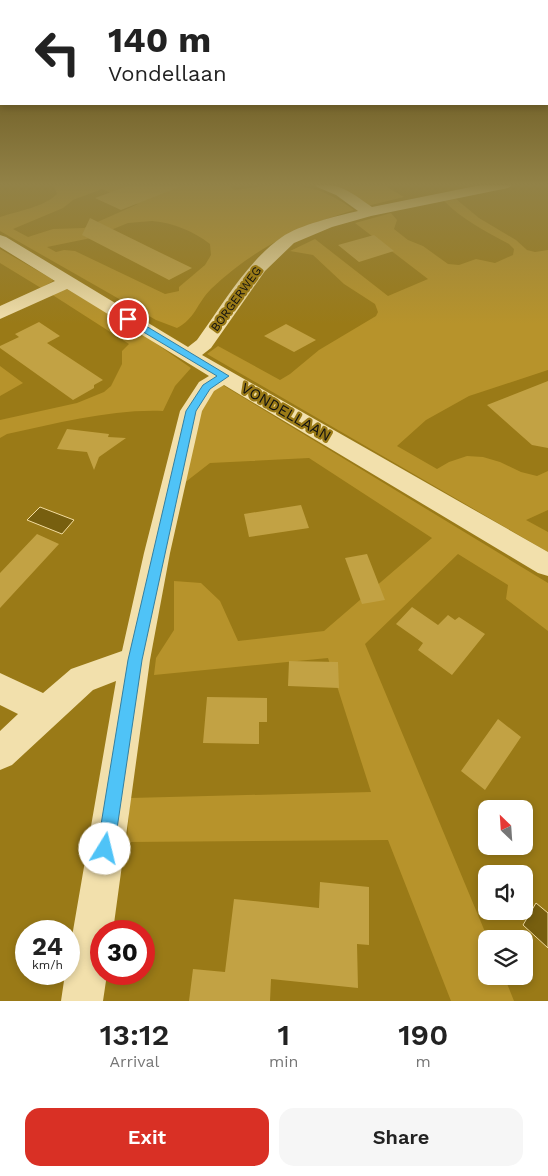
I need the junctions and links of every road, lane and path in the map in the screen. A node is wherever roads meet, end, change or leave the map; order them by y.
1 (311, 231) edge
2 (0, 240) edge
3 (68, 282) junction
4 (0, 312) edge
5 (189, 356) junction
6 (224, 376) junction
7 (548, 565) edge
8 (135, 660) junction
9 (0, 688) edge
10 (46, 710) junction
11 (0, 753) edge
12 (82, 1001) edge

1 - 5 street, BORGERWEG
2 - 3 street, VONDELLAAN
3 - 4 street
3 - 5 street, VONDELLAAN
5 - 6 street, VONDELLAAN
6 - 7 street, VONDELLAAN
6 - 8 street
8 - 10 street
8 - 12 street
9 - 10 street
10 - 11 street

